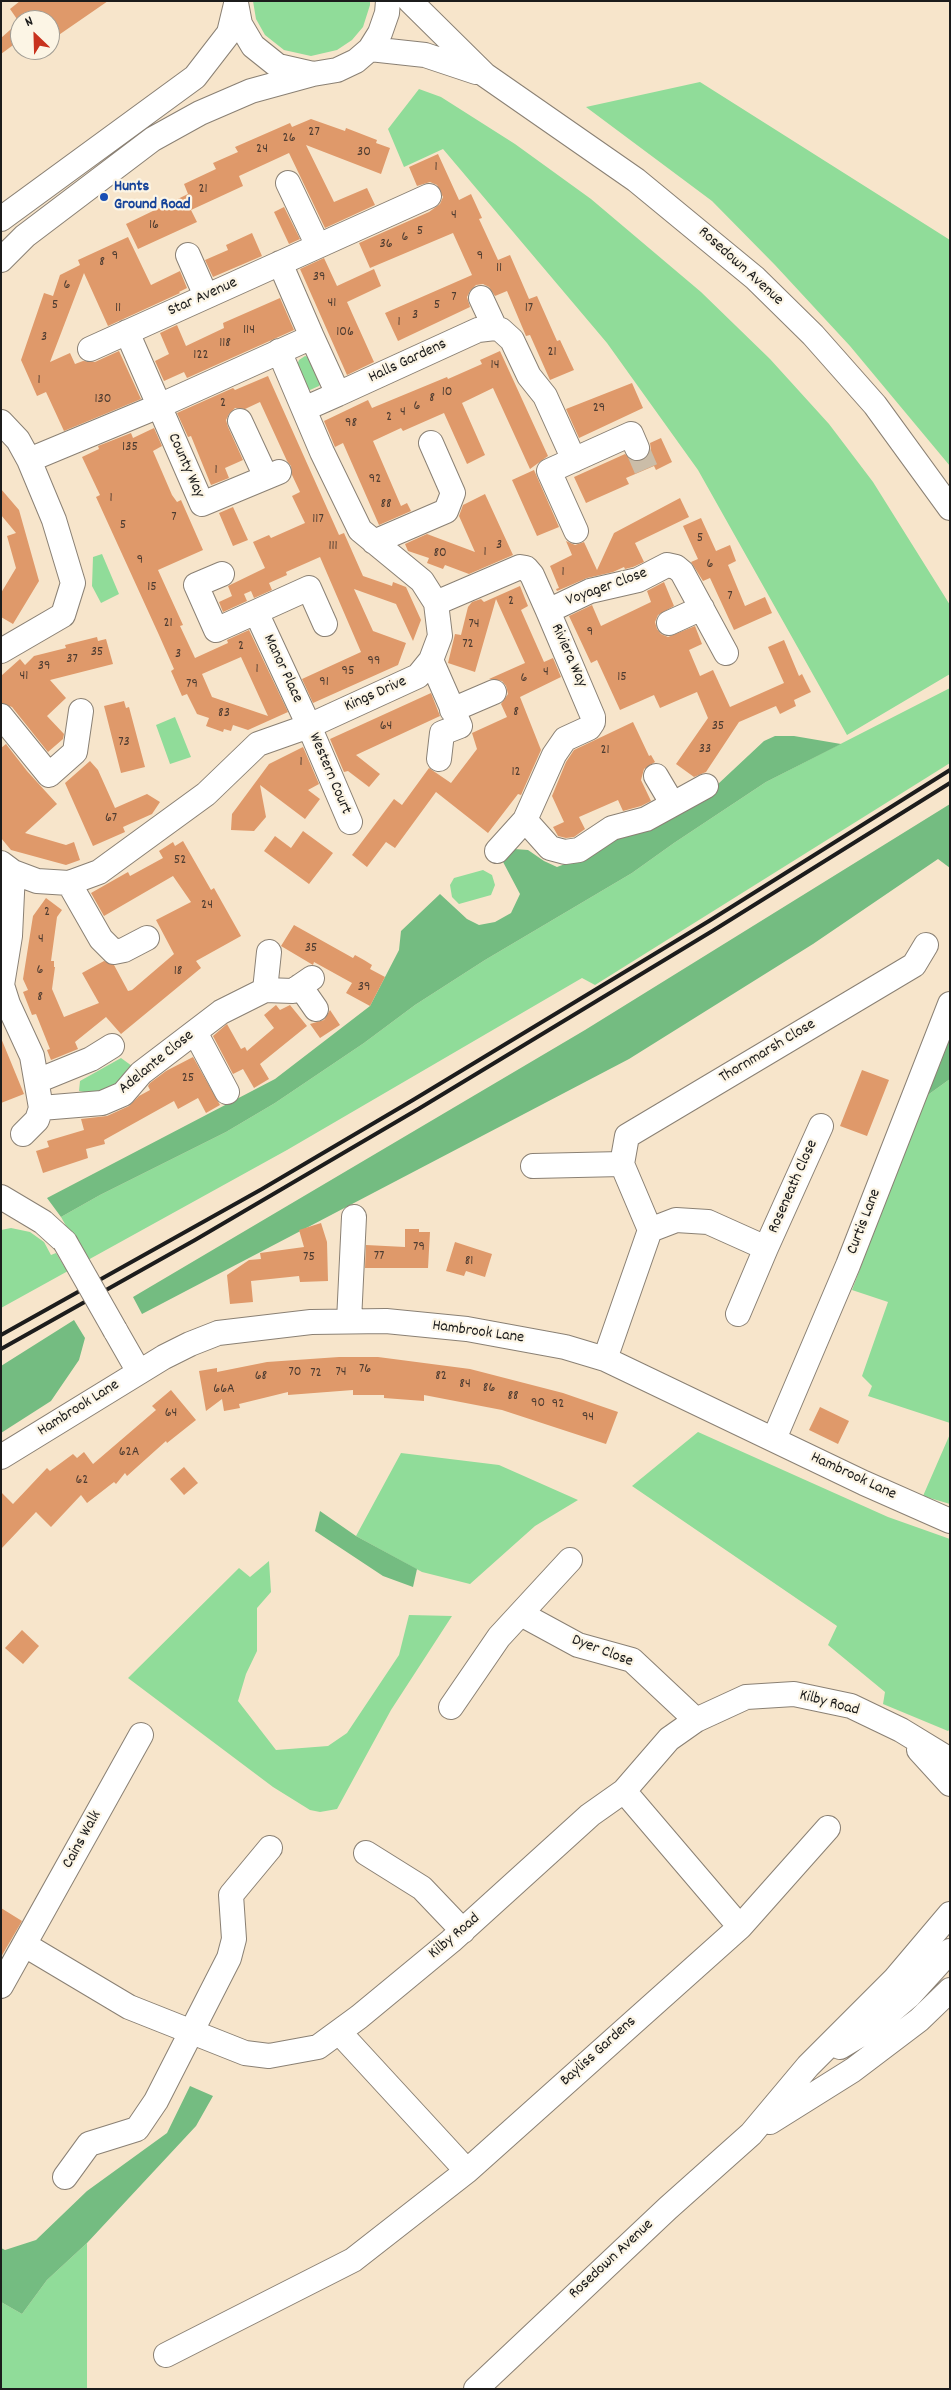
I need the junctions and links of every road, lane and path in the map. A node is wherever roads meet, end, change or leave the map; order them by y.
1 (388, 1) edge
2 (410, 1) edge
3 (236, 3) edge
4 (370, 48) junction
5 (313, 74) junction
6 (485, 75) junction
7 (288, 183) dead end
8 (429, 196) dead end
9 (1, 219) edge
10 (318, 246) junction
11 (188, 255) dead end
12 (1, 260) edge
13 (280, 263) junction
14 (206, 296) junction
15 (481, 298) dead end
16 (486, 329) junction
17 (127, 332) junction
18 (312, 337) junction
19 (90, 349) dead end
20 (279, 351) junction
21 (338, 394) junction
22 (159, 406) junction
23 (304, 409) junction
24 (240, 421) dead end
25 (1, 422) edge
26 (431, 443) dead end
27 (628, 444) dead end
28 (29, 460) junction
29 (574, 460) junction
30 (950, 508) edge
31 (576, 531) dead end
32 (374, 542) junction
33 (222, 574) dead end
34 (436, 603) junction
35 (702, 608) junction
36 (548, 611) junction
37 (256, 612) junction
38 (669, 623) dead end
39 (325, 624) dead end
40 (1, 651) edge
41 (726, 653) dead end
42 (431, 660) junction
43 (494, 692) dead end
44 (452, 710) junction
45 (81, 711) dead end
46 (1, 716) edge
47 (309, 726) junction
48 (439, 759) dead end
49 (656, 776) dead end
50 (706, 786) dead end
51 (672, 803) junction
52 (525, 820) junction
53 (350, 822) dead end
54 (497, 851) dead end
55 (7, 867) edge
56 (69, 883) junction
57 (147, 938) dead end
58 (926, 945) dead end
59 (269, 952) dead end
60 (265, 990) junction
61 (950, 1004) edge
62 (4, 1005) edge
63 (316, 1010) dead end
64 (195, 1032) junction
65 (112, 1046) dead end
66 (37, 1081) junction
67 (227, 1092) dead end
68 (41, 1108) junction
69 (821, 1126) dead end
70 (23, 1134) dead end
71 (622, 1164) junction
72 (533, 1166) dead end
73 (1, 1197) edge
74 (354, 1217) dead end
75 (650, 1230) junction
76 (766, 1248) junction
77 (738, 1314) dead end
78 (349, 1321) junction
79 (605, 1359) junction
80 (140, 1372) junction
81 (774, 1439) junction
82 (1, 1457) edge
83 (950, 1521) edge
84 (570, 1560) dead end
85 (522, 1614) junction
86 (451, 1707) dead end
87 (696, 1720) junction
88 (902, 1730) junction
89 (141, 1735) dead end
90 (950, 1760) edge
91 (950, 1784) edge
92 (624, 1791) junction
93 (828, 1828) dead end
94 (270, 1848) dead end
95 (366, 1853) dead end
96 (950, 1914) edge
97 (740, 1927) junction
98 (463, 1931) junction
99 (25, 1946) junction
100 (950, 1951) edge
101 (1, 1986) edge
102 (950, 1990) edge
103 (192, 2032) junction
104 (339, 2032) junction
105 (808, 2066) junction
106 (751, 2134) junction
107 (467, 2171) junction
108 (65, 2177) dead end
109 (166, 2355) dead end
110 (476, 2389) edge

1 - 4 street
2 - 6 street, Rosedown Avenue
3 - 5 street
3 - 9 street
4 - 5 street
4 - 6 street, Rosedown Avenue
5 - 12 street
6 - 30 street, Rosedown Avenue
7 - 10 street
8 - 10 street, Star Avenue
10 - 13 street, Star Avenue
11 - 14 street
13 - 14 street, Star Avenue
13 - 18 street
14 - 17 street, Star Avenue
15 - 16 street
16 - 21 street, Halls Gardens
16 - 29 street
17 - 19 street, Star Avenue
17 - 22 street
18 - 20 street
18 - 21 street
20 - 22 street
20 - 23 street, Kings Drive
21 - 23 street
22 - 24 street, County Way
22 - 28 street
23 - 32 street, Kings Drive
25 - 28 street
26 - 32 street
27 - 29 street
28 - 40 street
29 - 31 street
32 - 34 street, Kings Drive
33 - 37 street
34 - 36 street, Riviera Way
34 - 42 street, Kings Drive
35 - 36 street, Voyager Close
35 - 38 street
35 - 41 street, Voyager Close
36 - 52 street, Riviera Way
37 - 39 street
37 - 47 street, Manor Place
42 - 44 street
42 - 47 street, Kings Drive
43 - 44 street
44 - 48 street
45 - 46 street
47 - 53 street, Western Court
47 - 56 street, Kings Drive
49 - 51 street
50 - 51 street
51 - 52 street
52 - 54 street, Riviera Way
55 - 56 street, Kings Drive
55 - 62 street
56 - 57 street
58 - 71 street, Thornmarsh Close
59 - 60 street
60 - 63 street, Adelante Close
60 - 64 street, Adelante Close
61 - 81 street, Curtis Lane
62 - 66 street
64 - 67 street
64 - 68 street, Adelante Close
65 - 66 street
66 - 68 street
68 - 70 street
69 - 76 street, Roseneath Close
71 - 72 street
71 - 75 street
73 - 80 street, bridge
74 - 78 street
75 - 76 street, Roseneath Close
75 - 79 street
76 - 77 street, Roseneath Close
78 - 79 street, Hambrook Lane
78 - 80 street, Hambrook Lane
79 - 81 street, Hambrook Lane
80 - 82 street, Hambrook Lane
81 - 83 street, Hambrook Lane
84 - 85 street
85 - 86 street
85 - 87 street, Dyer Close
87 - 88 street, Kilby Road
87 - 92 street, Kilby Road
88 - 90 street, Kilby Road
88 - 91 street, Kilby Road
89 - 99 street, Cains Walk
92 - 97 street
92 - 98 street, Kilby Road
93 - 97 street, Bayliss Gardens
94 - 103 street
95 - 98 street
96 - 105 street, Rosedown Avenue
97 - 107 street, Bayliss Gardens
98 - 104 street, Kilby Road
99 - 101 street
99 - 103 street, Kilby Road
100 - 105 street
102 - 106 street, Rosedown Avenue
103 - 104 street, Kilby Road
103 - 108 street
104 - 107 street
105 - 106 street, Rosedown Avenue
106 - 110 street, Rosedown Avenue
107 - 109 street, Bayliss Gardens

